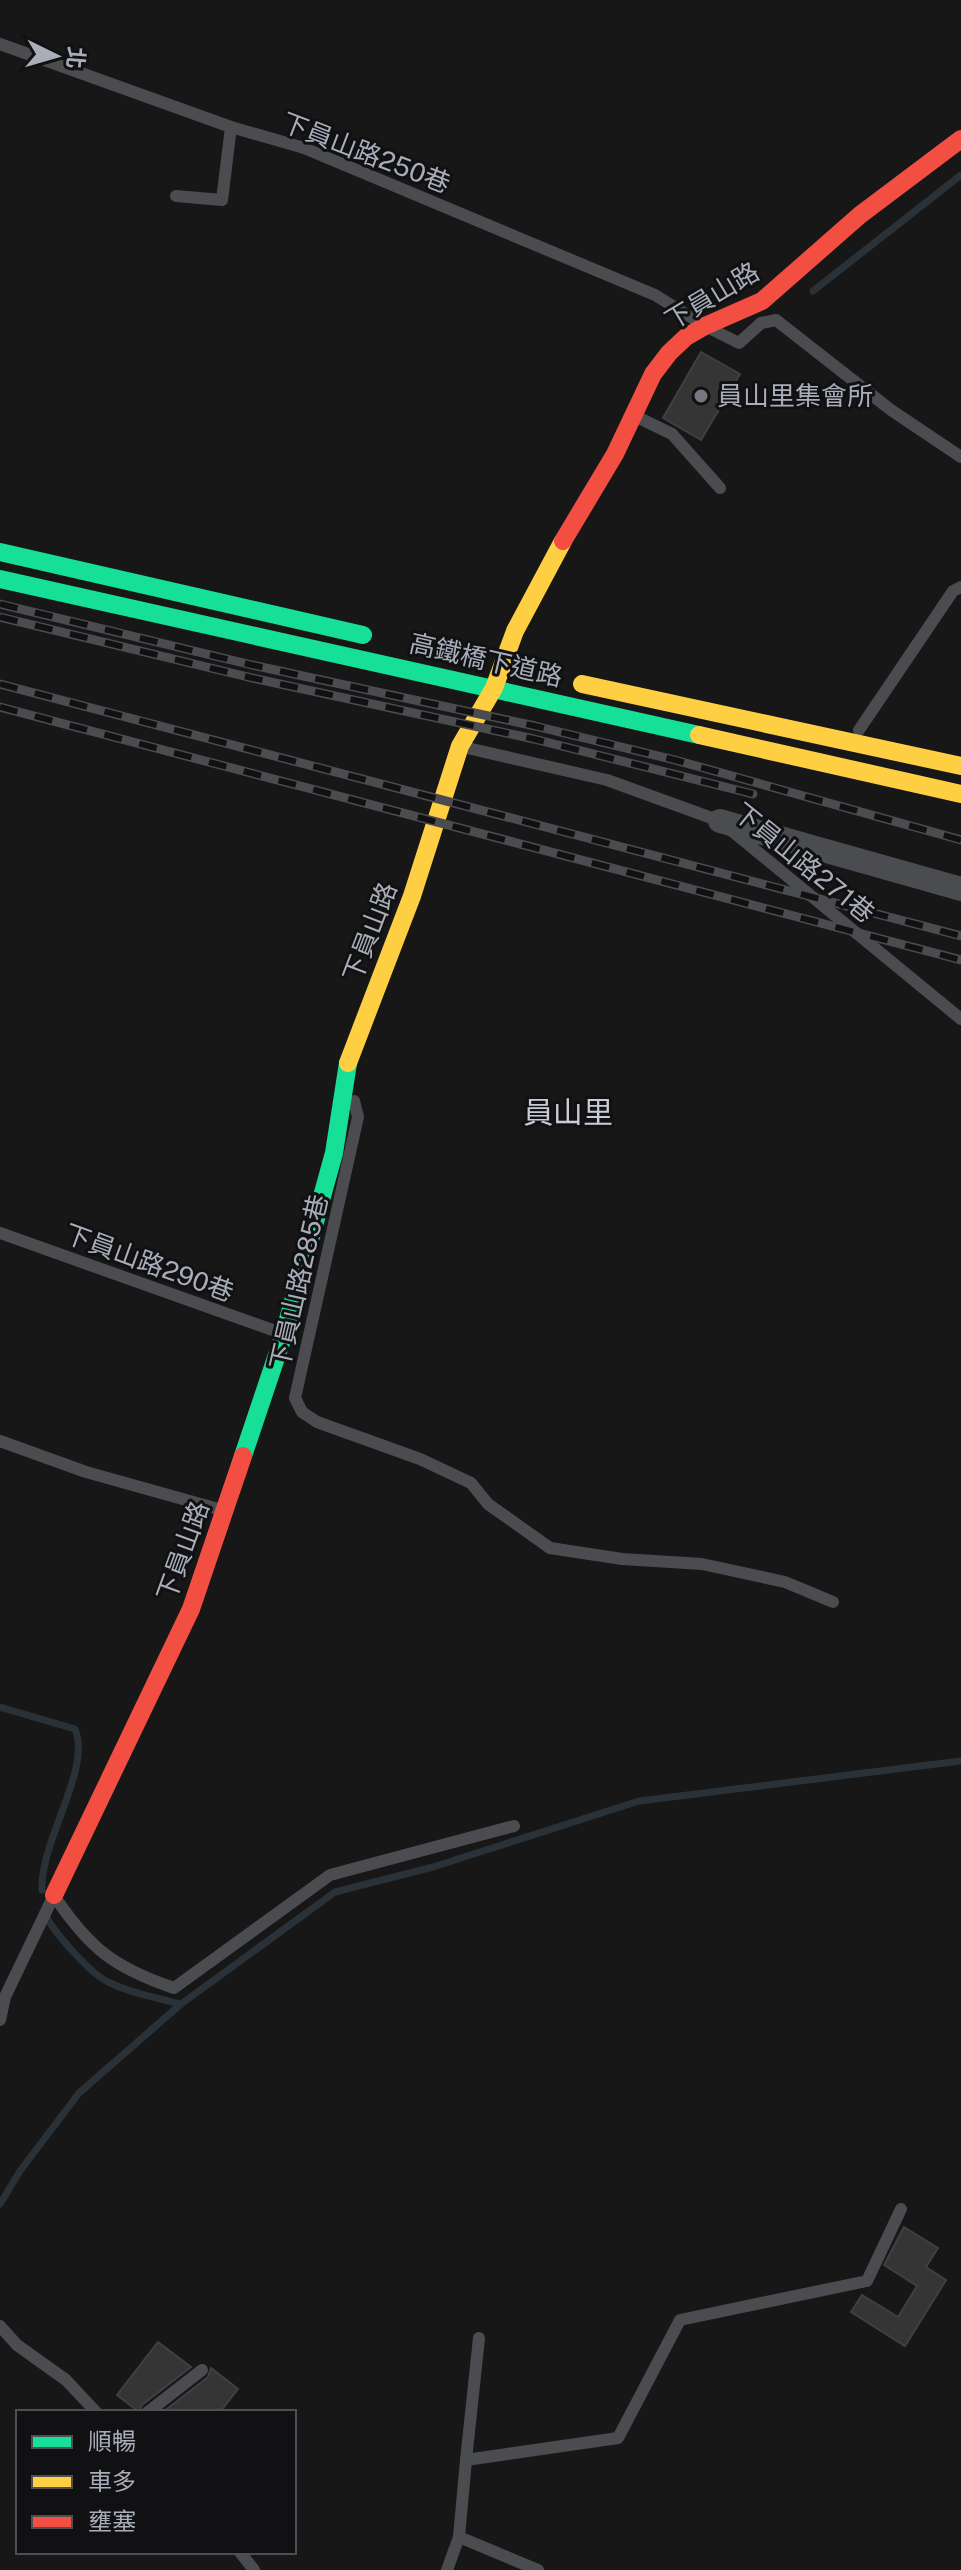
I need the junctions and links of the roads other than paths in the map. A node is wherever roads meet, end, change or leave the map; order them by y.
1 (0, 44) edge
2 (231, 127) junction
3 (961, 139) edge
4 (176, 196) dead end
5 (705, 326) junction
6 (635, 416) junction
7 (961, 457) edge
8 (720, 488) dead end
9 (0, 552) edge
10 (0, 579) edge
11 (961, 587) edge
12 (380, 639) dead end
13 (562, 680) dead end
14 (494, 688) junction
15 (859, 730) dead end
16 (460, 746) junction
17 (961, 766) edge
18 (961, 794) edge
19 (720, 821) junction
20 (961, 889) edge
21 (961, 1019) edge
22 (347, 1065) junction
23 (0, 1233) edge
24 (284, 1334) junction
25 (0, 1441) edge
26 (225, 1511) junction
27 (833, 1602) dead end
28 (514, 1826) dead end
29 (54, 1895) junction
30 (0, 2020) edge
31 (901, 2209) dead end
32 (0, 2326) edge
33 (479, 2338) dead end
34 (202, 2370) dead end
35 (94, 2410) edge
36 (151, 2410) edge
37 (466, 2460) junction
38 (459, 2537) junction
39 (242, 2554) edge
40 (254, 2570) edge
41 (447, 2570) edge
42 (538, 2570) edge

1 - 2 lane, 下員山路250巷
2 - 4 lane
2 - 5 lane, 下員山路250巷
3 - 5 street, 下員山路
5 - 6 street, 下員山路
5 - 7 lane, 下員山路250巷
6 - 8 lane
6 - 14 street, 下員山路
9 - 12 street, 高鐵橋下道路
10 - 14 street, 高鐵橋下道路
11 - 15 lane
13 - 17 street, 高鐵橋下道路
14 - 16 street, 下員山路
14 - 18 street, 高鐵橋下道路
16 - 19 lane, 下員山路271巷
16 - 22 street, 下員山路
19 - 20 street
19 - 21 lane, 下員山路271巷
22 - 24 street, 下員山路
22 - 27 lane, 下員山路285巷
23 - 24 lane, 下員山路290巷
24 - 26 street, 下員山路
25 - 26 lane
26 - 29 street, 下員山路
28 - 29 lane
29 - 30 lane
31 - 37 lane
32 - 35 lane
33 - 37 lane
34 - 36 lane
37 - 38 lane
38 - 41 lane
38 - 42 lane
39 - 40 lane

